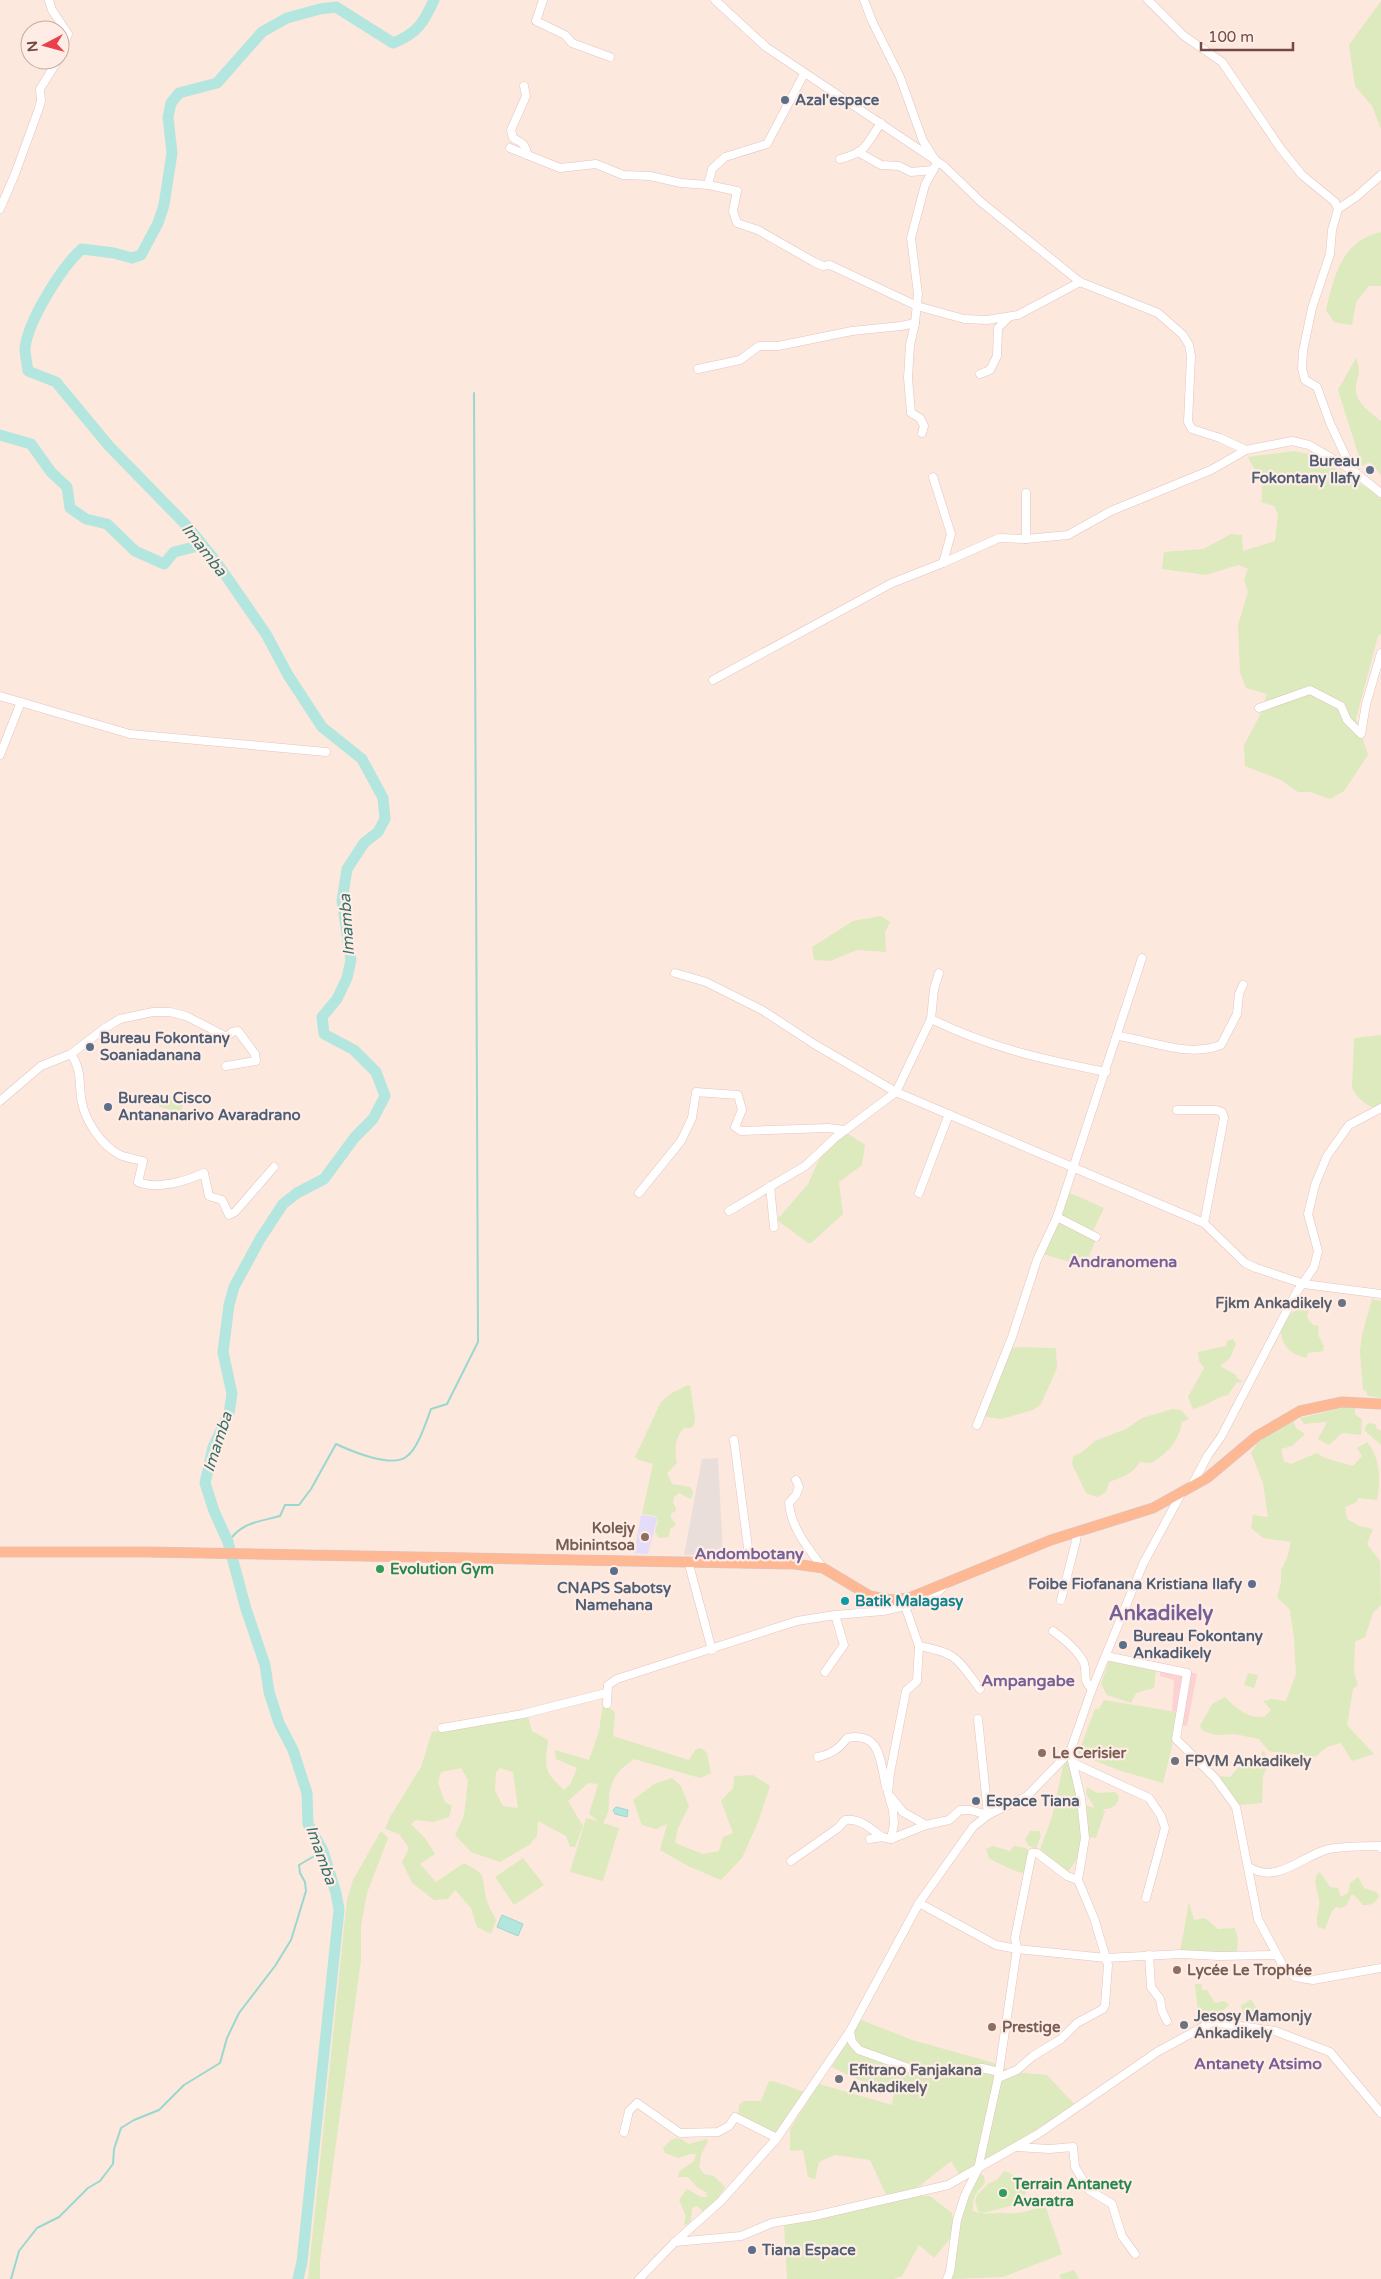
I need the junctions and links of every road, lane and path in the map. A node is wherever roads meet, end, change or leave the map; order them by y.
1 (49, 0) edge
2 (543, 0) edge
3 (716, 0) edge
4 (864, 0) edge
5 (1148, 0) edge
6 (59, 20) edge
7 (610, 57) dead end
8 (52, 70) edge
9 (804, 74) junction
10 (524, 86) dead end
11 (881, 123) junction
12 (510, 148) dead end
13 (858, 152) junction
14 (527, 155) junction
15 (840, 159) dead end
16 (935, 166) junction
17 (1381, 175) edge
18 (708, 185) junction
19 (0, 209) edge
20 (1338, 209) junction
21 (1080, 282) junction
22 (917, 306) junction
23 (1012, 316) junction
24 (915, 323) junction
25 (698, 369) dead end
26 (980, 374) dead end
27 (922, 433) dead end
28 (1246, 450) junction
29 (1352, 470) junction
30 (933, 478) dead end
31 (1026, 493) dead end
32 (1381, 494) edge
33 (1026, 539) junction
34 (943, 563) junction
35 (1381, 654) edge
36 (714, 680) dead end
37 (0, 696) edge
38 (21, 702) junction
39 (1259, 708) dead end
40 (326, 752) dead end
41 (0, 755) edge
42 (1142, 958) dead end
43 (674, 972) dead end
44 (939, 973) dead end
45 (1243, 985) dead end
46 (932, 1019) junction
47 (1117, 1036) junction
48 (71, 1054) junction
49 (226, 1066) dead end
50 (1106, 1072) junction
51 (896, 1092) junction
52 (0, 1101) edge
53 (1381, 1108) edge
54 (1177, 1110) dead end
55 (949, 1114) junction
56 (845, 1130) junction
57 (274, 1167) dead end
58 (1074, 1167) junction
59 (770, 1186) junction
60 (639, 1193) dead end
61 (919, 1193) dead end
62 (729, 1211) dead end
63 (1057, 1217) junction
64 (1204, 1223) junction
65 (774, 1227) dead end
66 (1096, 1237) dead end
67 (1304, 1284) junction
68 (1381, 1294) edge
69 (1381, 1404) edge
70 (977, 1425) dead end
71 (734, 1440) dead end
72 (796, 1480) dead end
73 (1191, 1487) junction
74 (1181, 1494) junction
75 (1077, 1532) junction
76 (0, 1552) edge
77 (688, 1561) junction
78 (750, 1563) junction
79 (823, 1568) junction
80 (949, 1581) junction
81 (1061, 1600) dead end
82 (905, 1606) junction
83 (835, 1615) junction
84 (1053, 1630) dead end
85 (919, 1646) junction
86 (712, 1650) junction
87 (1106, 1656) junction
88 (825, 1672) dead end
89 (1092, 1689) junction
90 (980, 1690) dead end
91 (606, 1693) junction
92 (607, 1704) dead end
93 (978, 1719) dead end
94 (442, 1728) dead end
95 (1070, 1752) junction
96 (818, 1757) dead end
97 (1073, 1763) junction
98 (888, 1793) junction
99 (988, 1815) junction
100 (926, 1825) junction
101 (882, 1837) junction
102 (870, 1839) dead end
103 (891, 1839) junction
104 (1381, 1848) edge
105 (791, 1861) dead end
106 (1249, 1867) junction
107 (1078, 1880) junction
108 (1146, 1898) dead end
109 (919, 1903) junction
110 (1017, 1949) junction
111 (1149, 1955) junction
112 (1276, 1955) junction
113 (1106, 1958) junction
114 (1381, 1968) edge
115 (1167, 2021) dead end
116 (850, 2031) junction
117 (999, 2075) junction
118 (1381, 2113) edge
119 (624, 2132) dead end
120 (778, 2138) junction
121 (1017, 2146) junction
122 (978, 2169) junction
123 (675, 2242) junction
124 (1135, 2254) dead end
125 (639, 2279) edge
126 (947, 2279) edge

1 - 6 street
2 - 7 street
3 - 9 street
4 - 16 street
5 - 20 street
8 - 19 street
9 - 11 street
9 - 18 street
10 - 14 street
11 - 13 street
11 - 16 street
12 - 14 street
13 - 15 street
13 - 16 street
14 - 18 street
16 - 21 street
16 - 22 street
17 - 20 street
18 - 22 street
20 - 29 street
21 - 23 street
21 - 28 street
22 - 23 street
22 - 24 street
23 - 26 street
24 - 25 street
24 - 27 street
28 - 29 street
28 - 33 street
29 - 32 street
30 - 34 street
31 - 33 street
33 - 34 street
34 - 36 street
35 - 39 street
37 - 38 street
38 - 40 street
38 - 41 street
42 - 47 street
43 - 51 street
44 - 46 street
45 - 47 street
46 - 50 street
46 - 51 street
47 - 50 street
48 - 49 street
48 - 52 street
48 - 57 street
50 - 58 street
51 - 55 street
51 - 56 street
53 - 67 street
54 - 64 street
55 - 58 street
55 - 61 street
56 - 59 street
56 - 60 street
58 - 63 street
58 - 64 street
59 - 62 street
59 - 65 street
63 - 66 street
63 - 70 street
64 - 67 street
67 - 68 street
67 - 73 street
69 - 73 main road
71 - 78 street
72 - 79 street
73 - 74 main road
74 - 75 main road
74 - 87 street
75 - 80 main road
75 - 81 street
76 - 77 main road
77 - 78 main road
77 - 86 street
78 - 79 main road
79 - 80 main road
80 - 82 street
82 - 83 street
82 - 85 street
83 - 86 street
83 - 88 street
84 - 89 street
85 - 90 street
85 - 98 street
86 - 91 street
87 - 89 street
87 - 106 street
89 - 95 street
91 - 92 street
91 - 94 street
93 - 99 street
95 - 97 street
95 - 99 street
96 - 98 street
97 - 107 street
97 - 108 street
98 - 100 street
98 - 103 street
99 - 100 street
99 - 109 street
100 - 103 street
101 - 102 street
101 - 103 street
101 - 105 street
104 - 106 street
106 - 112 street
107 - 110 street
107 - 113 street
109 - 110 street
109 - 116 street
110 - 113 street
110 - 117 street
111 - 112 street
111 - 113 street
111 - 115 street
112 - 114 street
113 - 117 street
116 - 117 street
116 - 120 street
117 - 122 street
118 - 121 street
119 - 120 street
120 - 123 street
121 - 122 street
121 - 124 street
122 - 123 street
122 - 126 street
123 - 125 street

